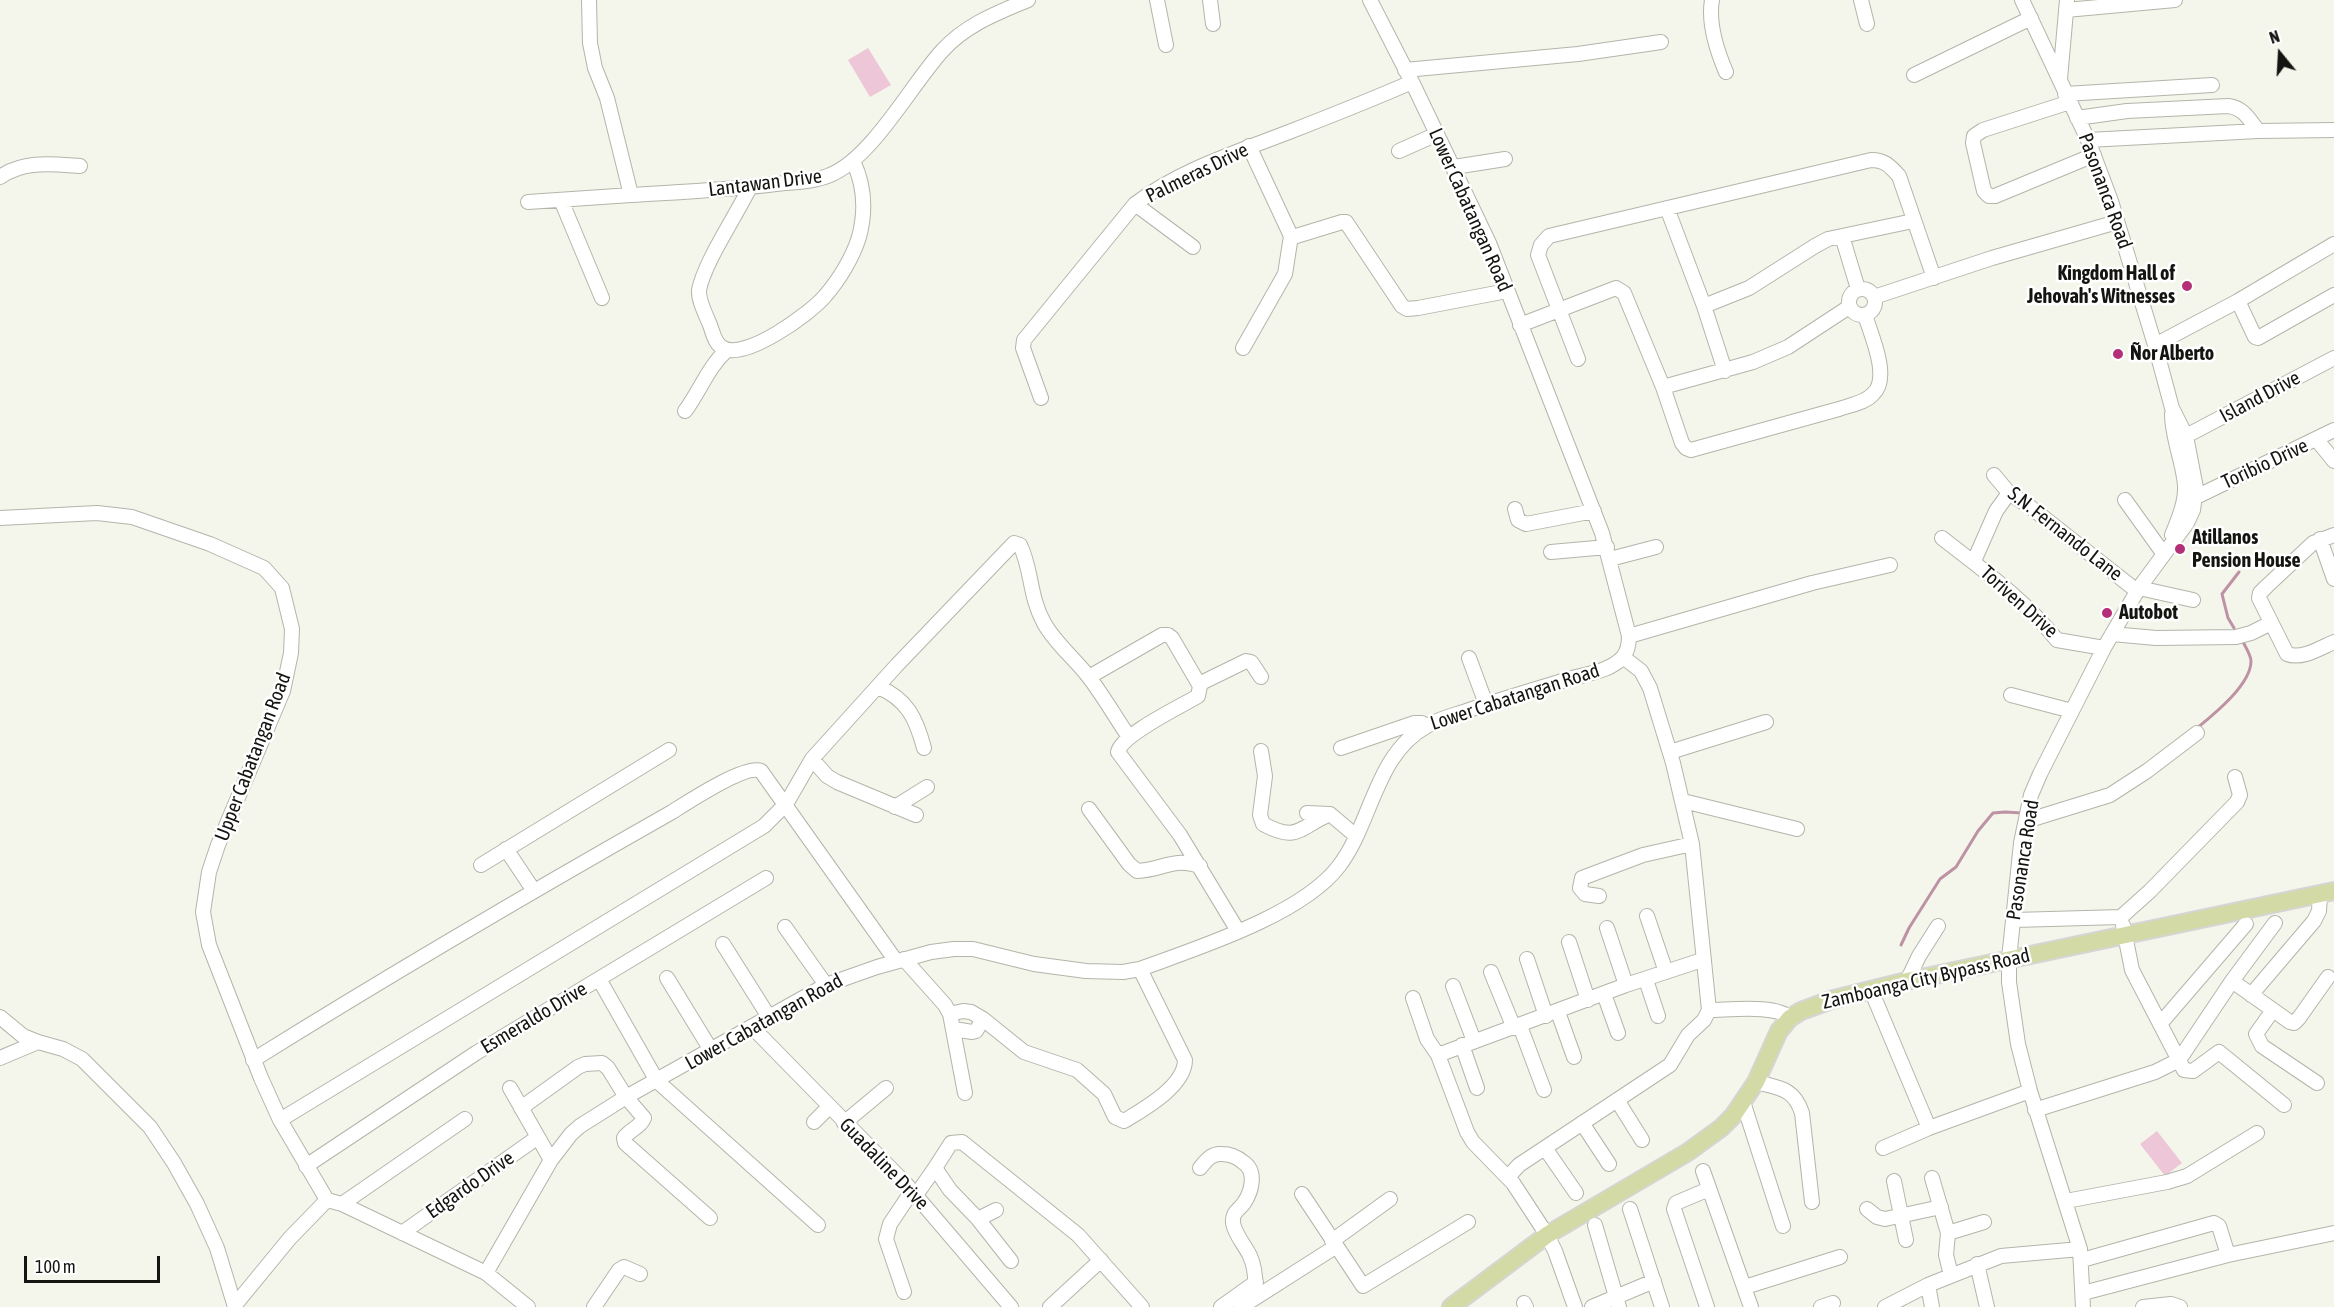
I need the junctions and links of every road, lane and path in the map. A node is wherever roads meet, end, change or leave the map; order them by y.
1 (590, 0) edge
2 (1028, 0) edge
3 (1157, 0) edge
4 (1210, 0) edge
5 (1370, 0) edge
6 (1712, 0) edge
7 (1862, 0) edge
8 (2022, 0) edge
9 (2175, 0) edge
10 (2066, 5) edge
11 (2031, 18) junction
12 (1213, 24) dead end
13 (1867, 24) dead end
14 (1661, 42) dead end
15 (1166, 45) dead end
16 (1726, 72) dead end
17 (1914, 75) dead end
18 (1409, 76) junction
19 (2212, 85) dead end
20 (2065, 92) junction
21 (2077, 118) junction
22 (2334, 130) edge
23 (2258, 131) junction
24 (1437, 134) junction
25 (2088, 140) junction
26 (1249, 146) junction
27 (1399, 151) dead end
28 (2094, 155) junction
29 (1506, 159) dead end
30 (853, 161) junction
31 (80, 166) dead end
32 (1454, 167) junction
33 (0, 177) edge
34 (750, 187) junction
35 (631, 195) junction
36 (561, 200) junction
37 (528, 202) dead end
38 (1135, 204) junction
39 (1667, 208) junction
40 (1913, 221) junction
41 (2117, 222) junction
42 (1291, 236) junction
43 (1842, 236) junction
44 (2334, 244) edge
45 (1193, 247) dead end
46 (1934, 278) junction
47 (1858, 289) junction
48 (1507, 291) junction
49 (2334, 296) edge
50 (1874, 297) junction
51 (602, 298) dead end
52 (2238, 301) junction
53 (1704, 306) junction
54 (1849, 307) junction
55 (1559, 310) junction
56 (1865, 315) junction
57 (1520, 326) junction
58 (2155, 345) junction
59 (1243, 348) dead end
60 (727, 350) junction
61 (2334, 358) edge
62 (1578, 359) dead end
63 (1725, 371) junction
64 (1663, 387) junction
65 (1041, 398) dead end
66 (2172, 408) junction
67 (685, 411) dead end
68 (2334, 430) edge
69 (2186, 436) junction
70 (2317, 440) junction
71 (2334, 461) edge
72 (1994, 475) dead end
73 (2009, 494) junction
74 (2196, 497) junction
75 (2125, 500) dead end
76 (1515, 509) dead end
77 (1594, 511) junction
78 (0, 518) edge
79 (2327, 537) edge
80 (1942, 538) dead end
81 (1656, 547) dead end
82 (2166, 550) junction
83 (1551, 552) dead end
84 (1608, 553) junction
85 (1974, 561) junction
86 (1890, 565) dead end
87 (2334, 579) edge
88 (2138, 590) junction
89 (2193, 600) dead end
90 (2271, 623) junction
91 (2112, 634) junction
92 (1629, 636) junction
93 (2334, 642) edge
94 (2104, 648) junction
95 (1623, 657) junction
96 (1469, 658) dead end
97 (1089, 677) junction
98 (1261, 677) dead end
99 (1199, 684) junction
100 (878, 687) junction
101 (2011, 694) dead end
102 (1486, 704) junction
103 (2072, 711) junction
104 (1766, 722) dead end
105 (1426, 726) junction
106 (2197, 733) dead end
107 (1129, 737) junction
108 (924, 748) dead end
109 (1341, 748) dead end
110 (669, 750) dead end
111 (1261, 751) dead end
112 (1670, 753) junction
113 (812, 759) junction
114 (2235, 777) dead end
115 (927, 787) dead end
116 (1683, 801) junction
117 (786, 804) junction
118 (896, 807) junction
119 (1089, 809) dead end
120 (1307, 813) dead end
121 (1330, 814) junction
122 (916, 815) dead end
123 (2026, 821) junction
124 (1797, 829) dead end
125 (1356, 836) junction
126 (1692, 844) junction
127 (506, 849) junction
128 (481, 865) dead end
129 (1200, 866) junction
130 (766, 878) dead end
131 (534, 891) junction
132 (2327, 892) edge
133 (1599, 896) dead end
134 (1647, 916) dead end
135 (2014, 920) junction
136 (2275, 923) dead end
137 (2246, 924) dead end
138 (1938, 926) dead end
139 (2123, 926) junction
140 (784, 927) dead end
141 (1607, 928) dead end
142 (1238, 931) junction
143 (1569, 942) dead end
144 (723, 944) dead end
145 (1527, 959) dead end
146 (2008, 959) junction
147 (900, 960) junction
148 (1702, 960) junction
149 (1140, 969) junction
150 (1491, 972) dead end
151 (1666, 972) junction
152 (2328, 977) dead end
153 (667, 978) dead end
154 (599, 979) junction
155 (1646, 980) junction
156 (1907, 981) junction
157 (2232, 981) junction
158 (826, 985) junction
159 (1626, 985) junction
160 (1453, 986) dead end
161 (1871, 990) junction
162 (1604, 994) junction
163 (2251, 995) junction
164 (1413, 998) dead end
165 (1588, 1000) junction
166 (1709, 1010) junction
167 (2273, 1010) junction
168 (950, 1014) junction
169 (1552, 1014) junction
170 (1658, 1016) dead end
171 (0, 1017) edge
172 (769, 1017) junction
173 (1790, 1018) junction
174 (984, 1019) junction
175 (2160, 1024) junction
176 (752, 1027) junction
177 (1517, 1027) junction
178 (954, 1029) junction
179 (1618, 1033) dead end
180 (38, 1042) junction
181 (1468, 1043) junction
182 (711, 1050) junction
183 (1438, 1055) junction
184 (0, 1058) edge
185 (1574, 1058) dead end
186 (253, 1060) junction
187 (2179, 1060) junction
188 (657, 1081) junction
189 (1756, 1082) junction
190 (2317, 1083) dead end
191 (510, 1088) dead end
192 (886, 1088) dead end
193 (1477, 1088) dead end
194 (1544, 1090) dead end
195 (2030, 1091) junction
196 (965, 1093) dead end
197 (626, 1097) junction
198 (1617, 1100) junction
199 (1743, 1102) junction
200 (2284, 1105) dead end
201 (829, 1107) junction
202 (521, 1108) junction
203 (2035, 1110) junction
204 (465, 1119) dead end
205 (280, 1120) junction
206 (814, 1122) dead end
207 (844, 1123) junction
208 (1582, 1123) junction
209 (1929, 1128) junction
210 (2257, 1133) dead end
211 (538, 1137) junction
212 (1642, 1140) dead end
213 (1545, 1148) junction
214 (1883, 1148) dead end
215 (551, 1160) junction
216 (1609, 1164) dead end
217 (306, 1166) junction
218 (935, 1168) junction
219 (1200, 1168) dead end
220 (1703, 1171) dead end
221 (1508, 1177) junction
222 (1932, 1178) dead end
223 (1894, 1181) dead end
224 (1709, 1189) junction
225 (914, 1193) junction
226 (1576, 1193) dead end
227 (1302, 1194) dead end
228 (1390, 1199) dead end
229 (327, 1200) junction
230 (2066, 1201) junction
231 (1812, 1202) dead end
232 (342, 1204) junction
233 (1941, 1207) junction
234 (1630, 1209) dead end
235 (1867, 1209) dead end
236 (996, 1210) dead end
237 (1901, 1215) junction
238 (710, 1218) dead end
239 (978, 1219) junction
240 (1468, 1222) dead end
241 (1984, 1222) dead end
242 (818, 1225) dead end
243 (1595, 1225) dead end
244 (1783, 1226) dead end
245 (402, 1233) junction
246 (1948, 1233) junction
247 (2334, 1233) edge
248 (1547, 1235) junction
249 (1906, 1240) dead end
250 (1334, 1244) junction
251 (2081, 1255) junction
252 (2228, 1256) junction
253 (1840, 1257) dead end
254 (1101, 1260) junction
255 (1011, 1261) dead end
256 (1977, 1264) junction
257 (486, 1273) junction
258 (640, 1274) dead end
259 (1951, 1275) junction
260 (1654, 1281) junction
261 (1256, 1282) junction
262 (1928, 1285) junction
263 (1745, 1287) junction
264 (904, 1292) dead end
265 (1255, 1297) junction
266 (2083, 1300) edge
267 (1617, 1302) edge
268 (520, 1304) edge
269 (1137, 1305) edge
270 (235, 1306) edge
271 (594, 1307) edge
272 (1011, 1307) edge
273 (1050, 1307) edge
274 (1221, 1307) edge
275 (1240, 1307) edge
276 (1451, 1307) edge
277 (1575, 1307) edge
278 (1592, 1307) edge
279 (1662, 1307) edge
280 (1707, 1307) edge
281 (1751, 1307) edge
282 (1885, 1307) edge
283 (1932, 1307) edge
284 (1987, 1307) edge
285 (2143, 1307) edge
286 (2180, 1307) edge

1 - 35 street
2 - 30 street, Lantawan Drive
3 - 15 street
4 - 12 street
5 - 18 street, Lower Cabatangan Road
6 - 16 street
7 - 13 street
8 - 11 street, Pasonanca Road
9 - 10 street
10 - 20 street, Pasonanca Road
11 - 17 street
11 - 20 street, Pasonanca Road
14 - 18 street, Palmeras Drive
18 - 24 street, Lower Cabatangan Road
18 - 26 street, Palmeras Drive
19 - 20 street
20 - 21 street, Pasonanca Road
20 - 28 street
21 - 23 street
21 - 25 street, Pasonanca Road
22 - 23 street
23 - 25 street
24 - 27 street
24 - 32 street, Lower Cabatangan Road
25 - 28 street, Pasonanca Road
26 - 38 street, Palmeras Drive
26 - 42 street
28 - 41 street, Pasonanca Road
29 - 32 street
30 - 34 street, Lantawan Drive
30 - 60 street
31 - 33 street
32 - 48 street, Lower Cabatangan Road
34 - 35 street, Lantawan Drive
34 - 60 street
35 - 36 street, Lantawan Drive
36 - 37 street, Lantawan Drive
36 - 51 street
38 - 45 street
38 - 65 street, Palmeras Drive
39 - 40 street
39 - 53 street
39 - 55 street
40 - 43 street
40 - 46 street
41 - 46 street
41 - 58 street, Pasonanca Road
42 - 48 street
42 - 59 street
43 - 47 street
43 - 53 street
44 - 52 street
46 - 50 street
47 - 50 street
47 - 54 street
48 - 57 street, Lower Cabatangan Road
49 - 52 street
50 - 56 street
52 - 58 street
53 - 63 street
54 - 56 street
54 - 63 street
55 - 57 street
55 - 62 street
55 - 64 street
56 - 64 street
57 - 77 street, Lower Cabatangan Road
58 - 66 street, Pasonanca Road
60 - 67 street
61 - 69 street, Island Drive
63 - 64 street
66 - 69 street, Pasonanca Road
66 - 82 street, Pasonanca Road
68 - 70 street, Toribio Drive
69 - 74 street, Pasonanca Road
70 - 71 street
70 - 74 street, Toribio Drive
72 - 73 street, S.N. Fernando Lane
73 - 85 street
73 - 88 street, S.N. Fernando Lane
74 - 82 street, Pasonanca Road
75 - 82 street
76 - 77 street
77 - 84 street, Lower Cabatangan Road
78 - 186 street, Upper Cabatangan Road
79 - 87 street
79 - 90 street
80 - 85 street, Toriven Drive
81 - 84 street
82 - 88 street, Pasonanca Road
83 - 84 street
84 - 92 street, Lower Cabatangan Road
85 - 94 street, Toriven Drive
86 - 92 street
88 - 89 street
88 - 91 street, Pasonanca Road
90 - 91 street
90 - 93 street
91 - 94 street, Pasonanca Road
92 - 95 street, Lower Cabatangan Road
94 - 103 street, Pasonanca Road
95 - 102 street, Lower Cabatangan Road
95 - 112 street
96 - 102 street
97 - 99 street
97 - 100 street
97 - 107 street
98 - 99 street
99 - 107 street
100 - 108 street
100 - 113 street
101 - 103 street
102 - 105 street, Lower Cabatangan Road
103 - 123 street, Pasonanca Road
104 - 112 street
105 - 109 street
105 - 125 street, Lower Cabatangan Road
106 - 123 street
107 - 129 street
110 - 127 street
111 - 121 street
112 - 116 street
113 - 117 street
113 - 118 street
114 - 139 street
115 - 118 street
116 - 124 street
116 - 126 street
117 - 131 street
117 - 147 street
117 - 205 street
118 - 122 street
119 - 129 street
120 - 121 street
121 - 125 street
123 - 135 street, Pasonanca Road
125 - 142 street, Lower Cabatangan Road
126 - 133 street
126 - 148 street
127 - 128 street
127 - 131 street
129 - 142 street
130 - 154 street, Esmeraldo Drive
131 - 186 street
132 - 139 main road, Zamboanga City Bypass Road
132 - 163 street
134 - 151 street
135 - 139 street
135 - 146 street, Pasonanca Road
136 - 157 street
137 - 175 street
138 - 156 street
139 - 146 main road, Zamboanga City Bypass Road
139 - 175 street
140 - 158 street
141 - 159 street
142 - 149 street, Lower Cabatangan Road
143 - 165 street
144 - 172 street
145 - 169 street
146 - 156 main road, Zamboanga City Bypass Road
146 - 195 street, Pasonanca Road
147 - 149 street, Lower Cabatangan Road
147 - 158 street, Lower Cabatangan Road
147 - 168 street
148 - 151 street
148 - 166 street
149 - 174 street
150 - 177 street
151 - 155 street
152 - 167 street
153 - 182 street
154 - 188 street
154 - 217 street, Esmeraldo Drive
155 - 159 street
155 - 170 street
156 - 161 main road, Zamboanga City Bypass Road
157 - 163 street
157 - 187 street
158 - 172 street, Lower Cabatangan Road
159 - 162 street
160 - 181 street
161 - 173 main road, Zamboanga City Bypass Road
161 - 209 street
162 - 165 street
162 - 179 street
163 - 167 street
164 - 183 street
165 - 169 street
166 - 173 street
166 - 198 street
167 - 190 street
168 - 174 street
168 - 178 street
169 - 177 street
169 - 185 street
171 - 180 street
172 - 176 street, Lower Cabatangan Road
173 - 189 main road
174 - 178 street
175 - 187 street
176 - 182 street, Lower Cabatangan Road
176 - 201 street, Guadaline Drive
177 - 181 street
177 - 194 street
178 - 196 street
180 - 184 street
180 - 270 street
181 - 183 street
181 - 193 street
182 - 188 street, Lower Cabatangan Road
183 - 221 street
186 - 205 street, Upper Cabatangan Road
187 - 200 street
187 - 203 street
188 - 197 street, Lower Cabatangan Road
188 - 242 street
189 - 199 main road
189 - 231 street
191 - 202 street
192 - 207 street
195 - 203 street, Pasonanca Road
195 - 209 street
197 - 202 street
197 - 215 street, Lower Cabatangan Road
197 - 238 street
198 - 208 street
198 - 212 street
199 - 244 street
199 - 248 main road
201 - 206 street
201 - 207 street, Guadaline Drive
202 - 211 street
203 - 230 street, Pasonanca Road
204 - 232 street
205 - 217 street, Upper Cabatangan Road
207 - 225 street, Guadaline Drive
208 - 213 street
208 - 216 street
209 - 214 street
210 - 230 street
211 - 215 street
211 - 245 street, Edgardo Drive
213 - 221 street
213 - 226 street
215 - 257 street, Lower Cabatangan Road
217 - 229 street, Upper Cabatangan Road
218 - 225 street
218 - 239 street
218 - 254 street
219 - 261 street
220 - 224 street
221 - 248 street
222 - 233 street
223 - 237 street
224 - 263 street
224 - 280 street
225 - 264 street
225 - 272 street, Guadaline Drive
227 - 250 street
228 - 250 street
229 - 232 street
229 - 270 street
230 - 251 street, Pasonanca Road
232 - 245 street
233 - 237 street
233 - 246 street
234 - 260 street
235 - 237 street
236 - 239 street
237 - 249 street
239 - 255 street
240 - 250 street
241 - 246 street
243 - 267 street
245 - 257 street
246 - 259 street
247 - 252 street
248 - 276 main road
248 - 277 street
250 - 265 street
251 - 252 street
251 - 256 street
251 - 266 street, Pasonanca Road
252 - 266 street
253 - 263 street
254 - 269 street
254 - 273 street
256 - 259 street
256 - 284 street
257 - 268 street
258 - 271 street
259 - 262 street
260 - 267 street
260 - 279 street
261 - 265 street
261 - 274 street
262 - 282 street
262 - 283 street
263 - 281 street
265 - 275 street
267 - 278 street
285 - 286 street

